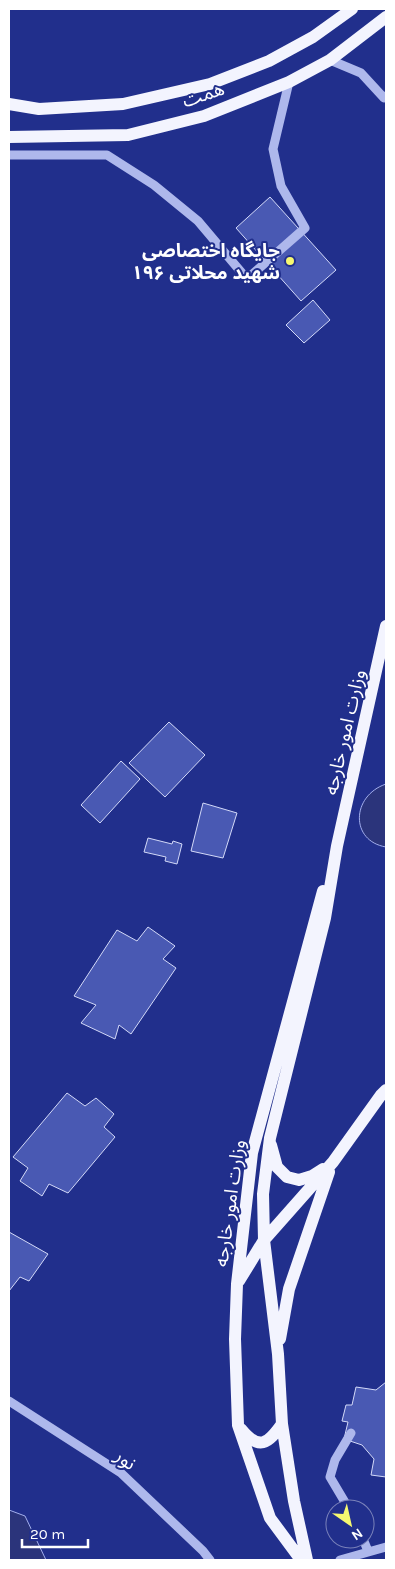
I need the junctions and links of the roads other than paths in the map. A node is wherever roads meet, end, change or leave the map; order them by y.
1 (352, 9) edge
2 (386, 16) edge
3 (330, 60) junction
4 (289, 82) junction
5 (386, 96) edge
6 (9, 104) edge
7 (9, 137) edge
8 (9, 155) edge
9 (386, 626) edge
10 (337, 846) junction
11 (386, 1090) edge
12 (270, 1138) junction
13 (333, 1162) junction
14 (264, 1240) junction
15 (237, 1284) junction
16 (278, 1354) junction
17 (9, 1401) edge
18 (282, 1424) junction
19 (238, 1425) junction
20 (351, 1433) dead end
21 (343, 1499) edge
22 (386, 1547) edge
23 (368, 1551) joint
24 (210, 1560) edge
25 (302, 1560) edge
26 (307, 1560) edge
27 (340, 1560) edge

1 - 6 main road, همت
2 - 3 main road, همت
3 - 4 main road, همت
3 - 5 street
4 - 7 main road, همت
4 - 8 street
9 - 10 main road, وزارت امور خارجه
10 - 12 main road, وزارت امور خارجه
10 - 15 main road, وزارت امور خارجه
11 - 13 main road
12 - 13 main road
12 - 14 main road, وزارت امور خارجه
13 - 14 main road
13 - 16 main road
14 - 15 main road
14 - 16 main road, وزارت امور خارجه
15 - 19 main road, وزارت امور خارجه
16 - 18 main road, وزارت امور خارجه
17 - 24 street, نور
18 - 19 main road
18 - 26 main road, وزارت امور خارجه
19 - 25 main road, وزارت امور خارجه
20 - 21 street
22 - 23 street
23 - 27 street

